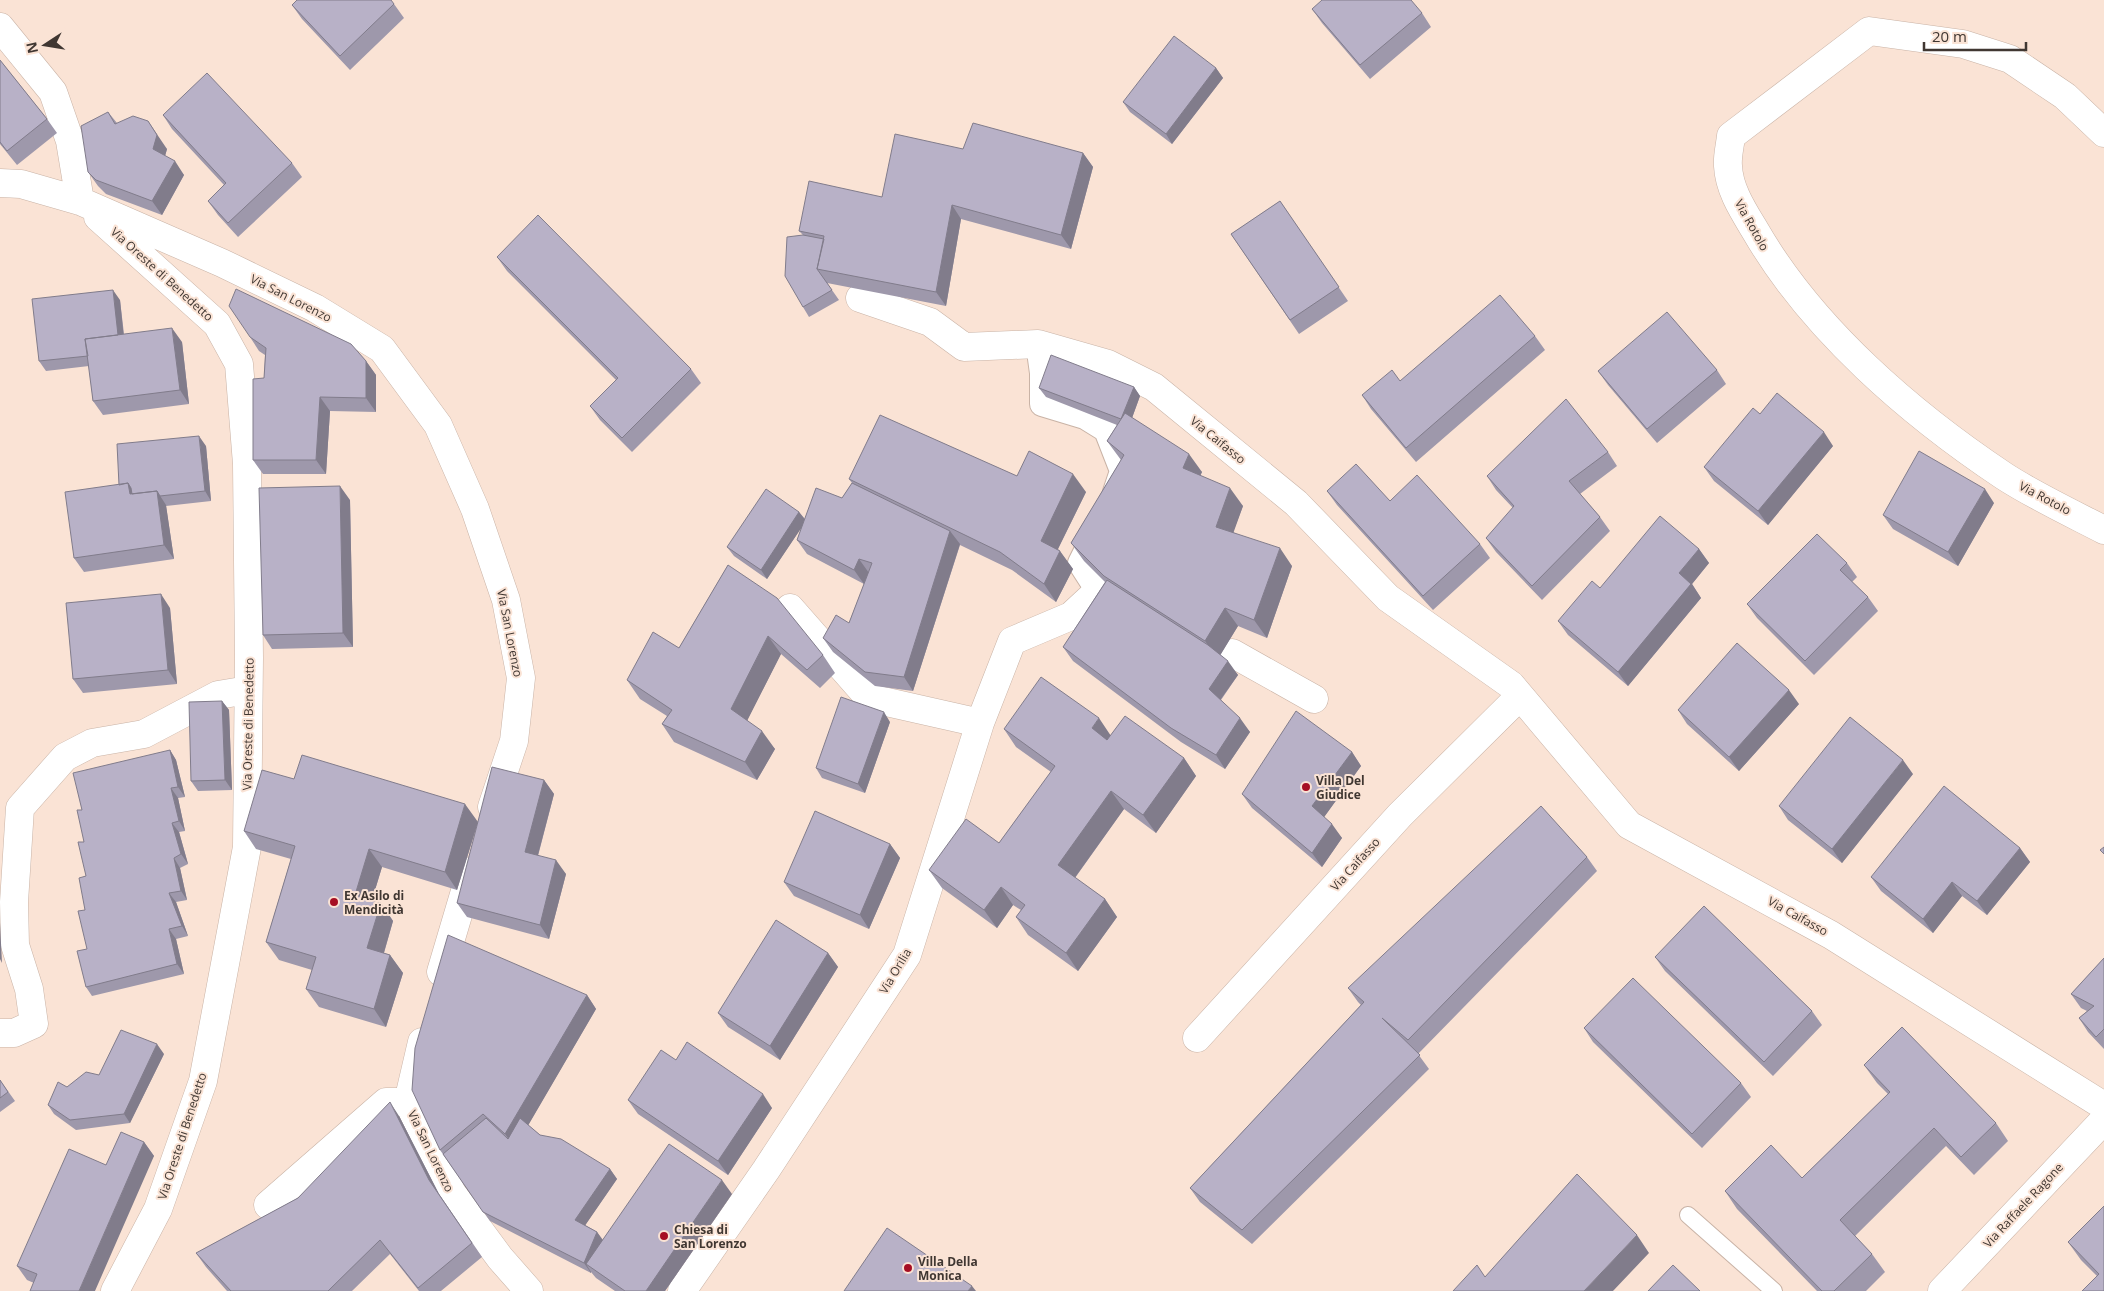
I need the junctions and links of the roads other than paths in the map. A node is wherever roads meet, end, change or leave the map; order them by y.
1 (0, 27) edge
2 (2104, 134) edge
3 (0, 183) edge
4 (80, 201) junction
5 (860, 298) edge
6 (1038, 344) junction
7 (2104, 530) edge
8 (1107, 592) joint
9 (790, 608) dead end
10 (1232, 653) dead end
11 (248, 690) junction
12 (1520, 696) junction
13 (1314, 699) dead end
14 (980, 723) junction
15 (435, 994) edge
16 (428, 1020) edge
17 (0, 1033) edge
18 (1197, 1038) dead end
19 (408, 1102) junction
20 (2104, 1106) edge
21 (2104, 1120) edge
22 (268, 1205) dead end
23 (1688, 1215) dead end
24 (115, 1291) edge
25 (529, 1291) edge
26 (682, 1291) edge
27 (1774, 1291) edge
28 (1942, 1291) edge

1 - 4 street
2 - 7 street, Via Rotolo
3 - 4 street, Via San Lorenzo
4 - 11 street, Via Oreste di Benedetto
4 - 15 street, Via San Lorenzo
5 - 6 street, Via Caifasso
6 - 8 street
6 - 12 street, Via Caifasso
8 - 14 street, Via Orilia
9 - 14 street
10 - 13 street
11 - 17 street
11 - 24 street, Via Oreste di Benedetto
12 - 18 street, Via Caifasso
12 - 20 street, Via Caifasso
14 - 26 street, Via Orilia
16 - 19 street, Via San Lorenzo
19 - 22 street
19 - 25 street, Via San Lorenzo
21 - 28 street, Via Raffaele Ragone
23 - 27 lane

